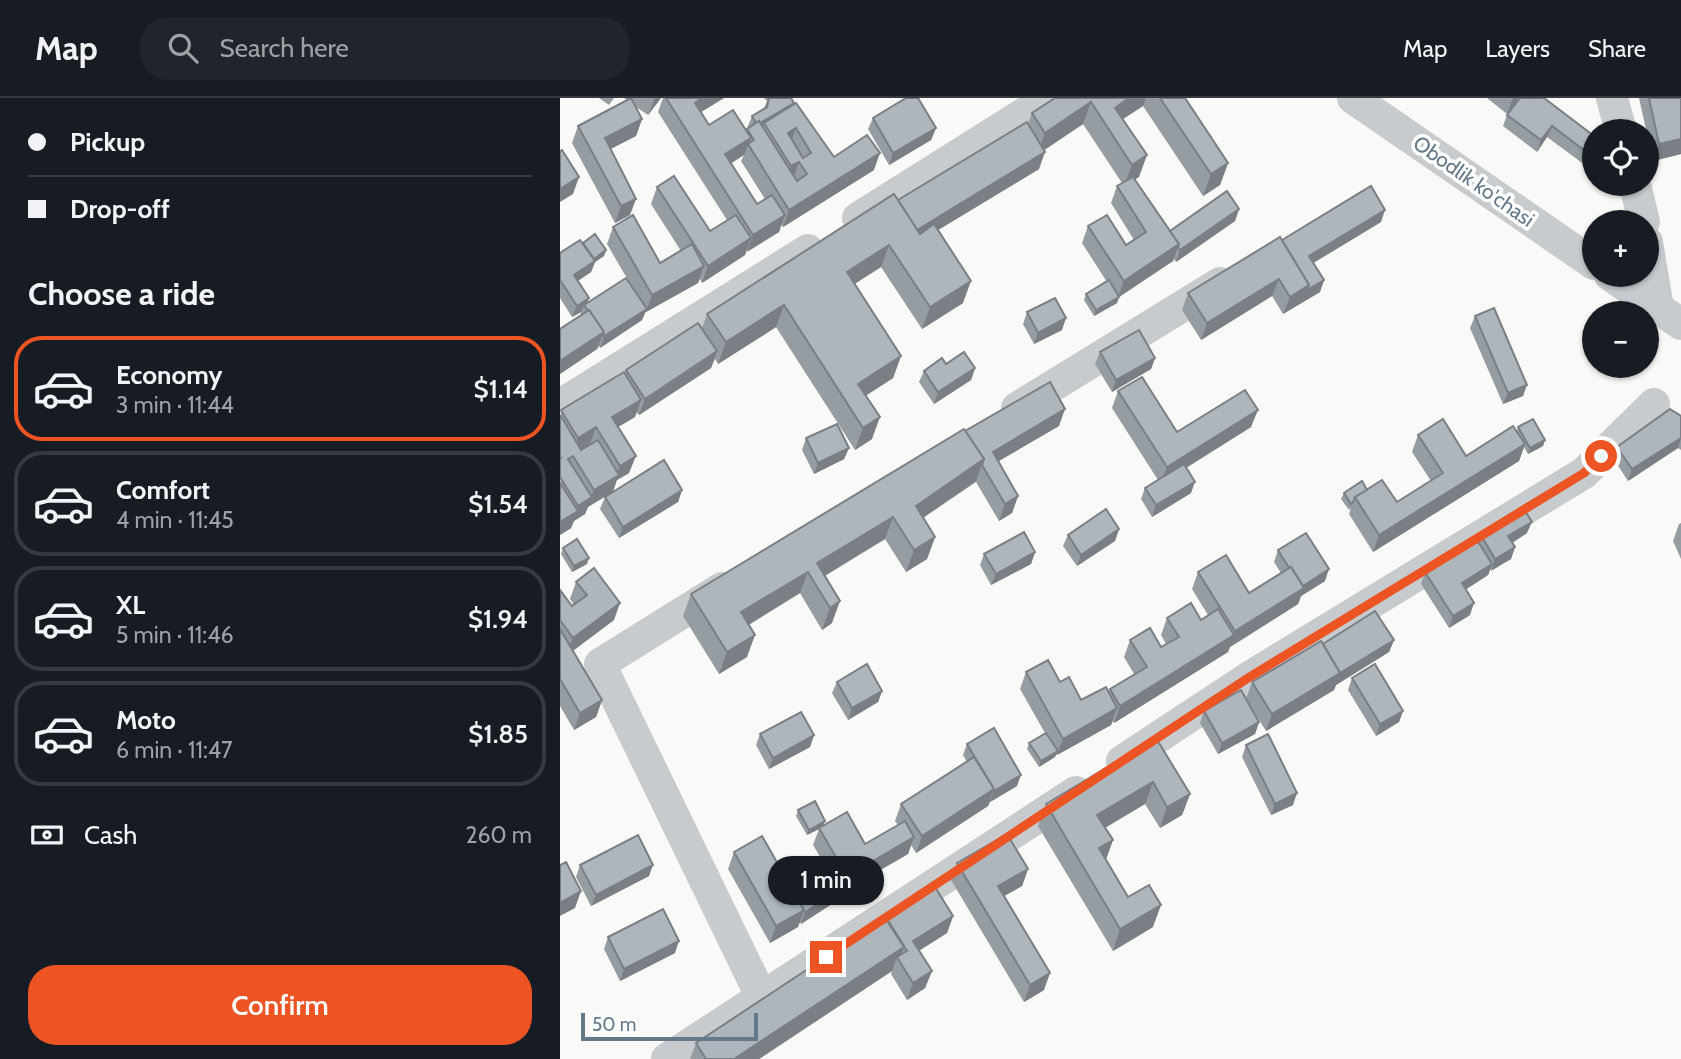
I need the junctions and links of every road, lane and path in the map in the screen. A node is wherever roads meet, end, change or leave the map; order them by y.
1 (1049, 98) edge
2 (1353, 98) edge
3 (1612, 98) edge
4 (1618, 119) edge
5 (1582, 256) edge
6 (1242, 269) edge
7 (1659, 282) edge
8 (1627, 287) edge
9 (1669, 316) edge
10 (1654, 404) dead end
11 (560, 405) edge
12 (992, 422) edge
13 (742, 576) edge
14 (762, 998) junction
15 (667, 1059) edge

1 - 11 street
2 - 5 street, Obodlik ko'chasi
3 - 4 street
6 - 12 street
7 - 9 street
8 - 9 street
10 - 14 street
13 - 14 street
14 - 15 street

